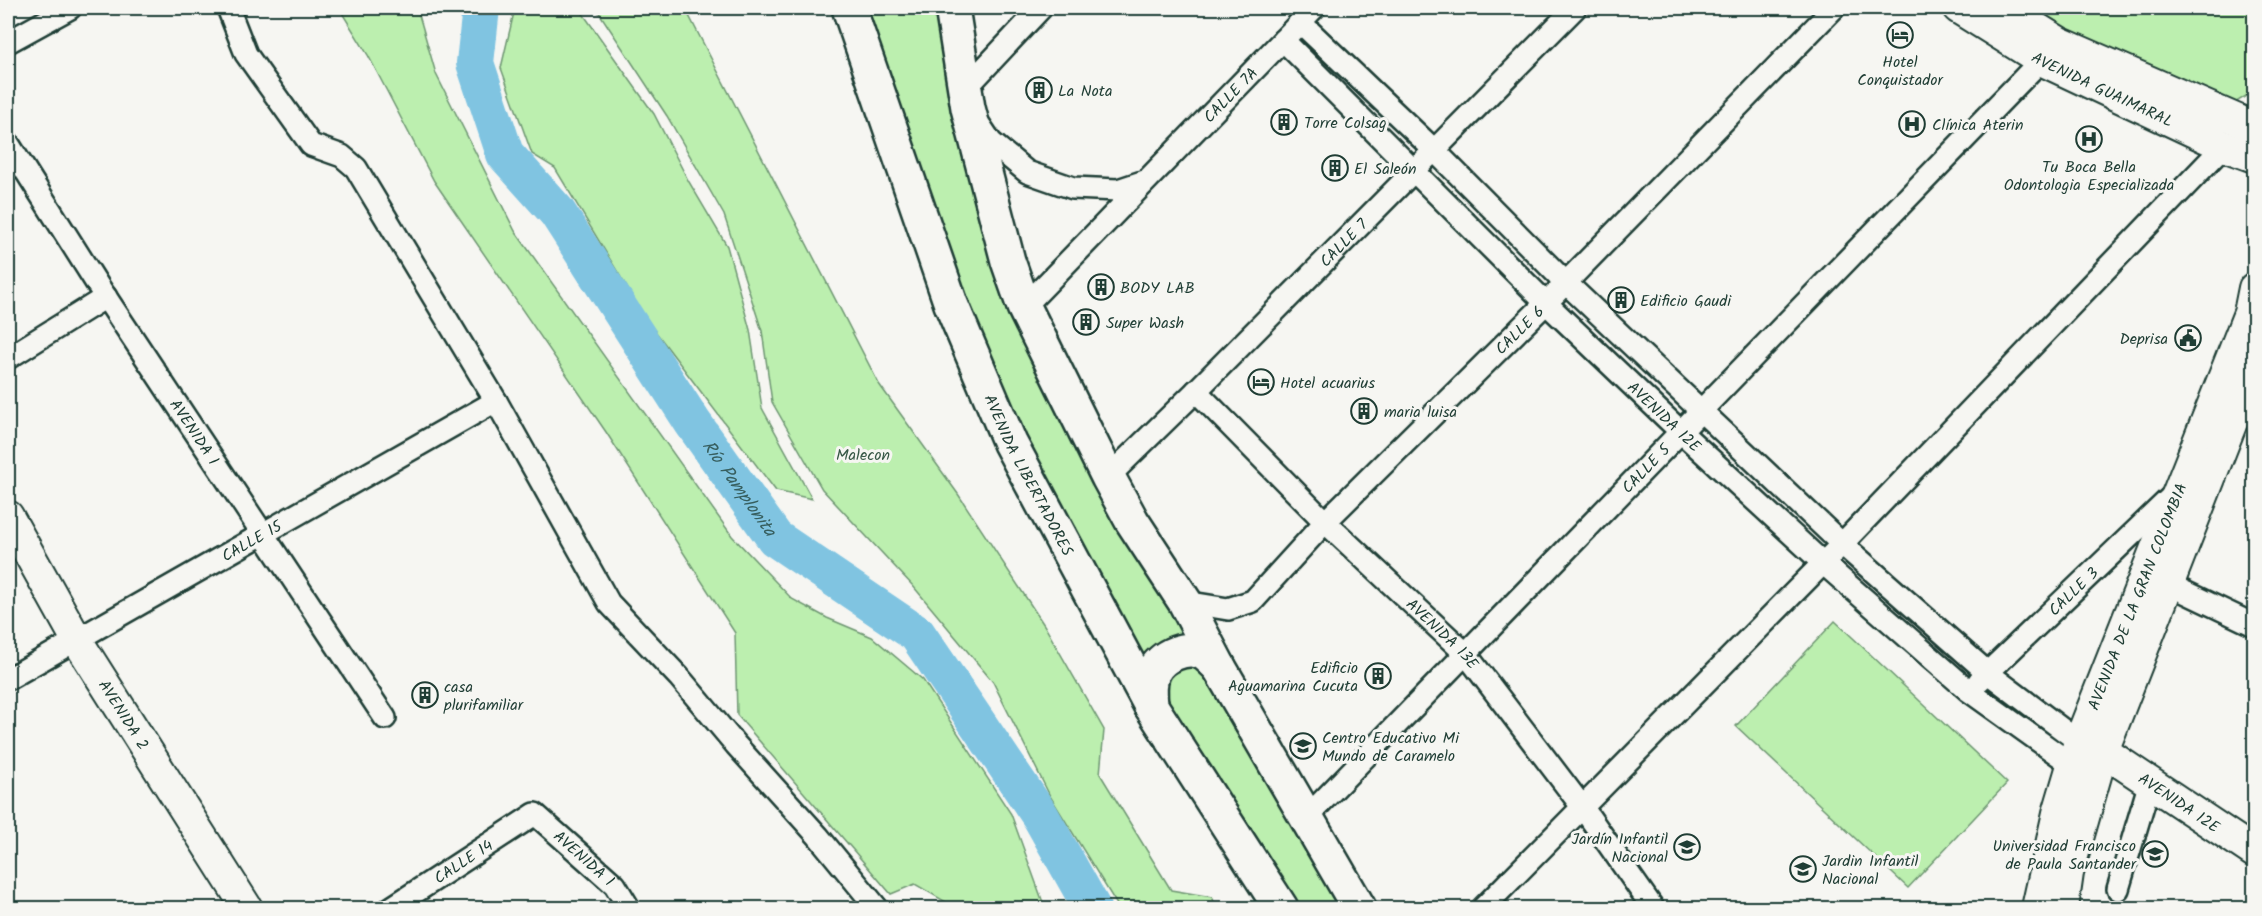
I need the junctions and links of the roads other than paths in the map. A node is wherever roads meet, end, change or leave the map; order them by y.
1 (70, 8) edge
2 (228, 8) edge
3 (849, 8) edge
4 (952, 8) edge
5 (1041, 8) edge
6 (1575, 8) edge
7 (1834, 8) edge
8 (1958, 8) edge
9 (2004, 8) edge
10 (1307, 15) edge
11 (1283, 40) junction
12 (8, 42) edge
13 (2050, 51) junction
14 (967, 98) junction
15 (2254, 128) edge
16 (8, 143) edge
17 (2224, 146) junction
18 (1434, 150) junction
19 (2254, 158) edge
20 (1414, 169) junction
21 (1146, 181) junction
22 (1566, 283) junction
23 (2254, 288) edge
24 (106, 297) junction
25 (1546, 303) junction
26 (1024, 307) junction
27 (8, 358) edge
28 (2254, 366) edge
29 (1196, 391) junction
30 (496, 401) junction
31 (1702, 410) junction
32 (1681, 432) junction
33 (1108, 477) junction
34 (2177, 490) junction
35 (8, 516) edge
36 (1325, 522) junction
37 (263, 533) junction
38 (1842, 544) junction
39 (1823, 563) junction
40 (2168, 584) junction
41 (1185, 602) junction
42 (2254, 625) edge
43 (77, 640) junction
44 (1466, 654) junction
45 (1220, 667) junction
46 (1988, 673) junction
47 (8, 679) edge
48 (1969, 691) junction
49 (1150, 705) junction
50 (385, 718) dead end
51 (2084, 752) junction
52 (2150, 782) junction
53 (1582, 808) junction
54 (536, 814) joint
55 (1307, 817) junction
56 (2254, 852) edge
57 (2115, 900) edge
58 (2042, 906) edge
59 (247, 909) edge
60 (391, 909) edge
61 (629, 909) edge
62 (876, 909) edge
63 (1281, 909) edge
64 (1359, 909) edge
65 (1483, 909) edge
66 (1653, 909) edge

1 - 12 street
2 - 30 street
3 - 49 main road, AVENIDA LIBERTADORES
4 - 14 main road
5 - 14 street
6 - 18 street, CALLE 7
7 - 22 street, CALLE 6
8 - 13 street, AVENIDA GUAIMARAL
9 - 13 street, AVENIDA GUAIMARAL
10 - 11 street, CALLE 7A
10 - 18 street, AVENIDA 12E
11 - 20 street, AVENIDA 12E
11 - 21 street, CALLE 7A
13 - 15 street, AVENIDA GUAIMARAL
13 - 17 street, AVENIDA GUAIMARAL
13 - 31 street, CALLE 5
14 - 21 street, CALLE 7A
14 - 26 main road
16 - 24 street, AVENIDA 1
17 - 19 street, AVENIDA GUAIMARAL
17 - 38 street
18 - 20 street, CALLE 7
18 - 22 street, AVENIDA 12E
20 - 25 street, AVENIDA 12E
20 - 29 street, CALLE 7
21 - 26 street, CALLE 7A
22 - 25 street, CALLE 6
22 - 31 street, AVENIDA 12E
23 - 34 street, AVENIDA DE LA GRAN COLOMBIA
24 - 27 street
24 - 37 street, AVENIDA 1
25 - 32 street, AVENIDA 12E
25 - 36 street, CALLE 6
26 - 33 main road
28 - 40 street, AVENIDA DE LA GRAN COLOMBIA
29 - 33 street, CALLE 7
29 - 36 street, AVENIDA 13E
30 - 37 street, CALLE 15
30 - 62 street
31 - 32 street, CALLE 5
31 - 38 street, AVENIDA 12E
32 - 39 street, AVENIDA 12E
32 - 44 street, CALLE 5
33 - 41 main road
34 - 46 street, CALLE 3
34 - 51 street, AVENIDA DE LA GRAN COLOMBIA
35 - 43 street, AVENIDA 2
36 - 41 street, CALLE 6
36 - 44 street, AVENIDA 13E
37 - 43 street, CALLE 15
37 - 50 street, AVENIDA 1
38 - 39 street
38 - 46 street, AVENIDA 12E
39 - 48 street, AVENIDA 12E
39 - 53 street
40 - 42 street
40 - 51 street, AVENIDA DE LA GRAN COLOMBIA
41 - 45 main road
43 - 47 street, CALLE 15
43 - 59 street, AVENIDA 2
44 - 53 street, AVENIDA 13E
44 - 55 street, CALLE 5
45 - 49 main road
45 - 55 main road
46 - 48 street, CALLE 3
46 - 51 street, AVENIDA 12E
48 - 51 street, AVENIDA 12E
49 - 63 main road, AVENIDA LIBERTADORES
51 - 52 street, AVENIDA 12E
51 - 58 street, AVENIDA DE LA GRAN COLOMBIA
52 - 56 street, AVENIDA 12E
52 - 57 street
53 - 65 street
53 - 66 street, AVENIDA 13E
54 - 60 street, CALLE 14
54 - 61 street, AVENIDA 1
55 - 64 main road

